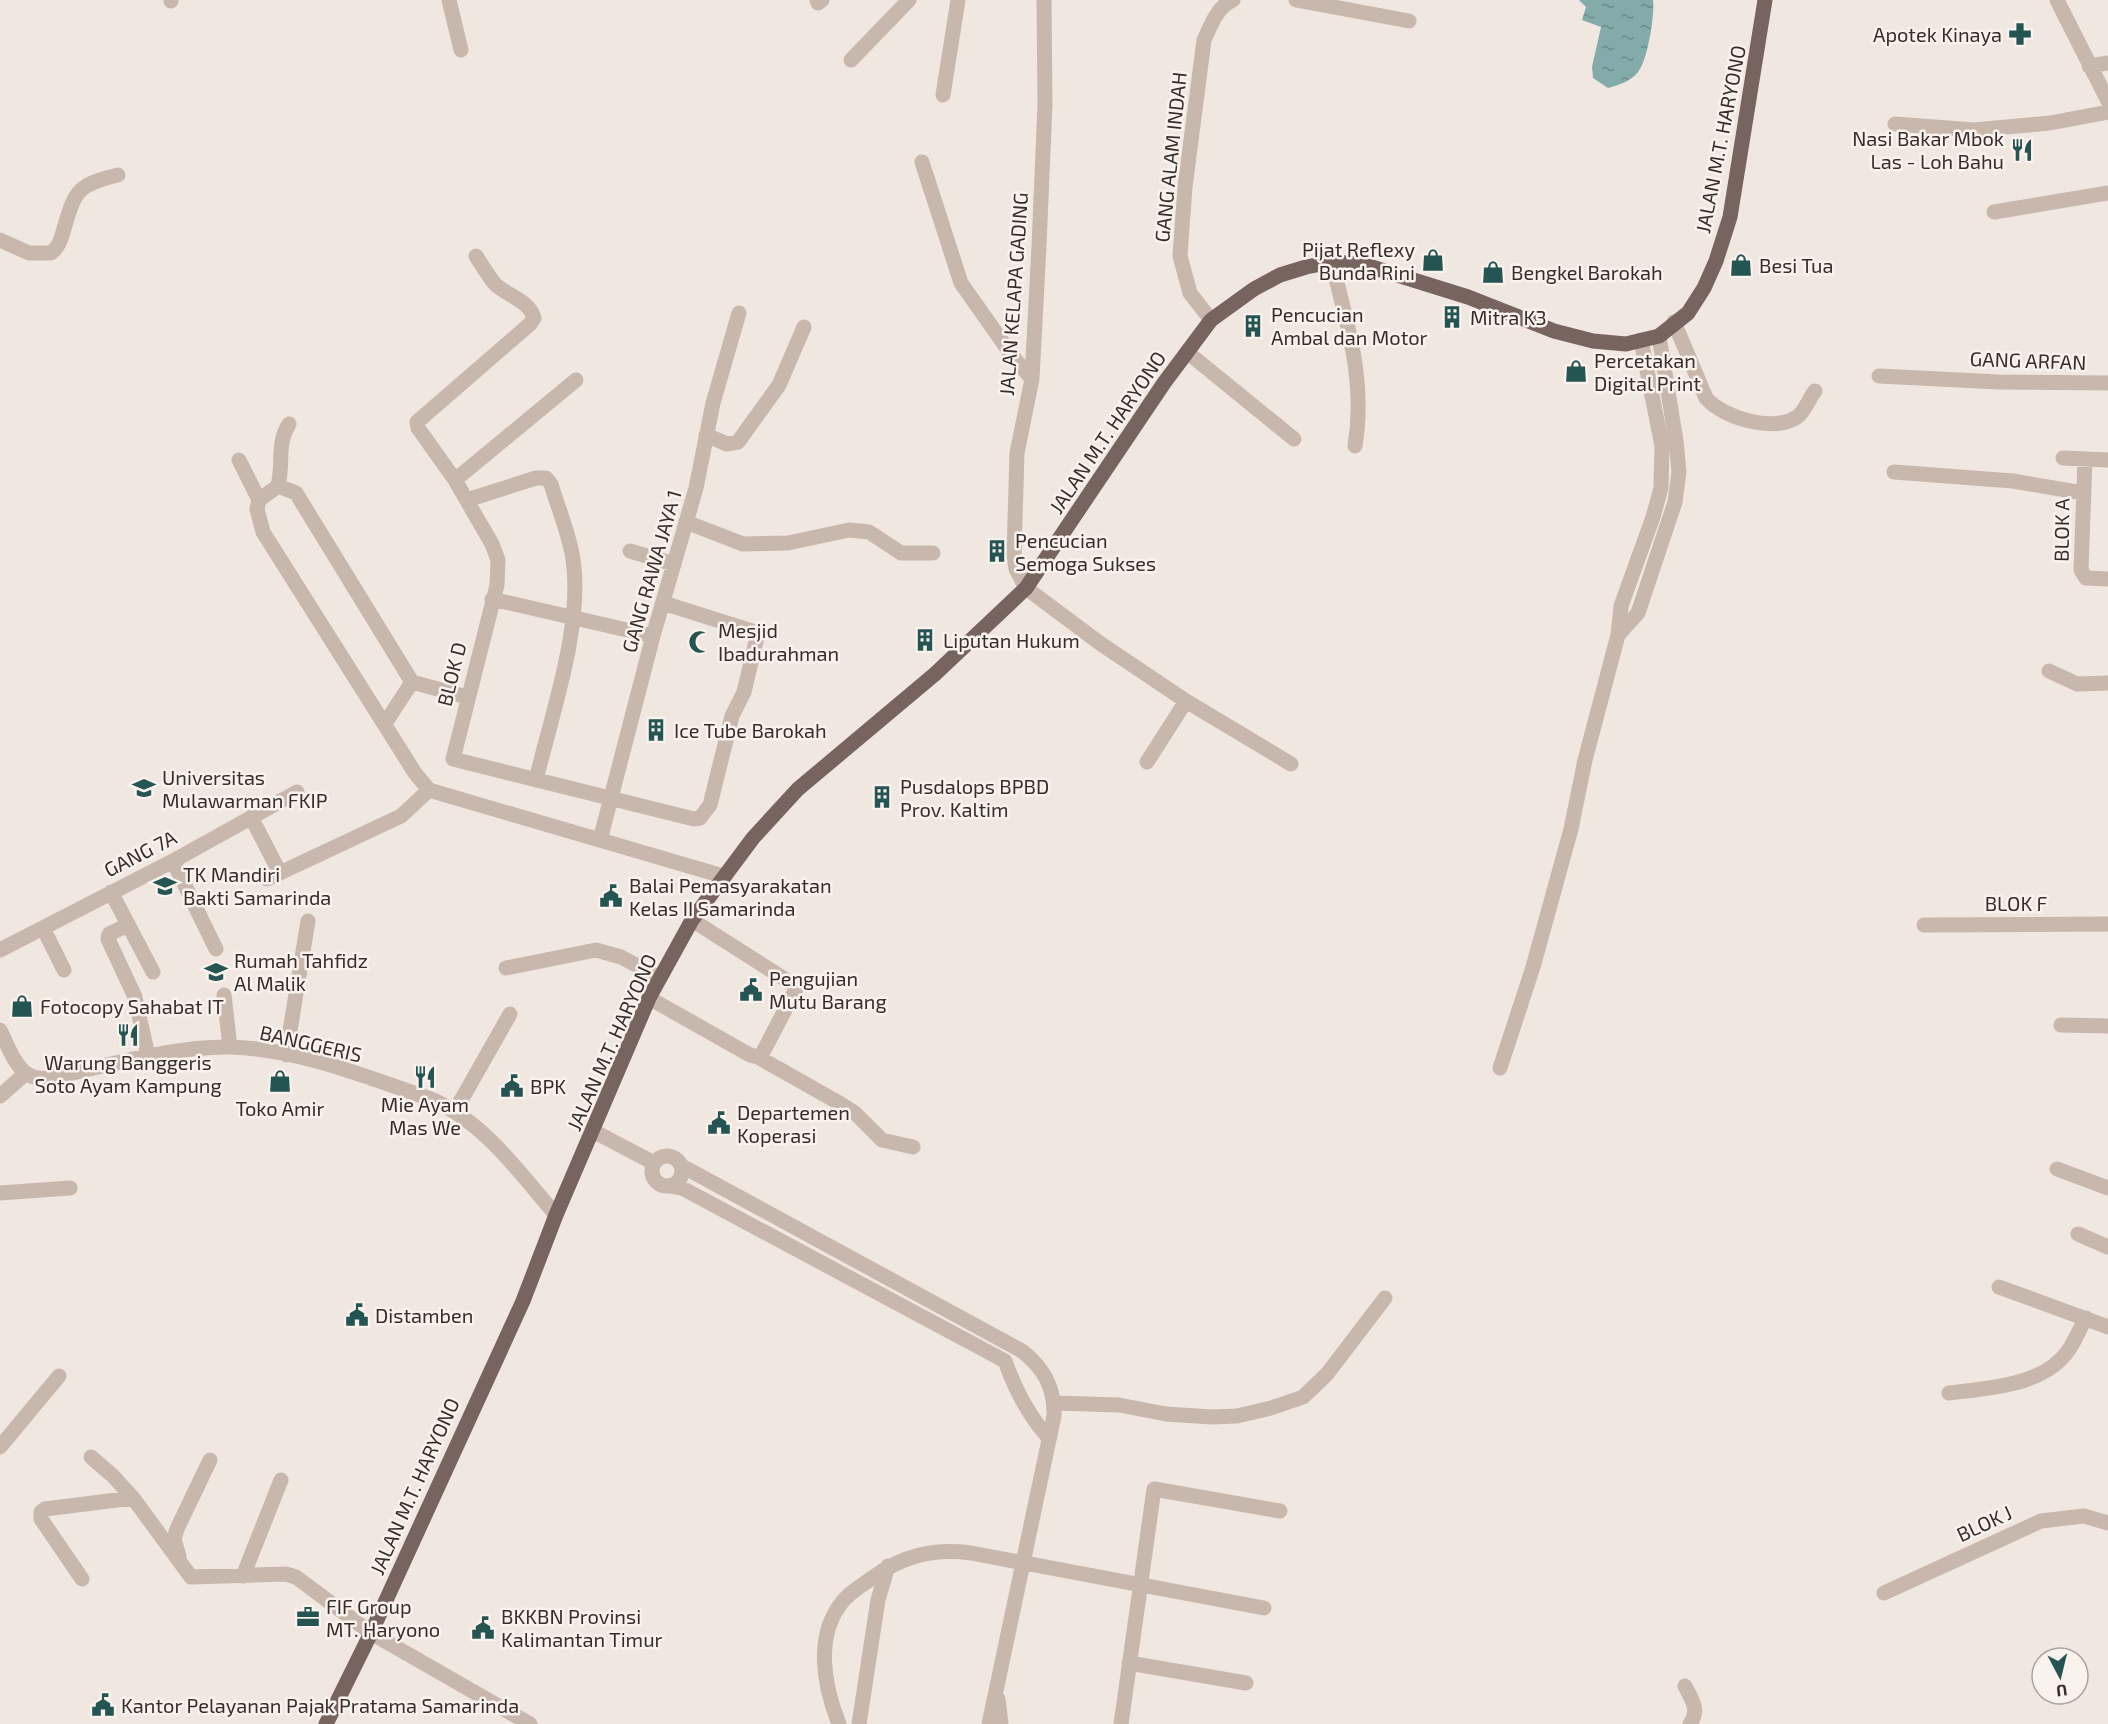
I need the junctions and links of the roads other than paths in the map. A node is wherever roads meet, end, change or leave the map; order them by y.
1 (449, 0) edge
2 (909, 0) edge
3 (958, 0) edge
4 (1044, 0) edge
5 (1233, 0) edge
6 (1296, 0) edge
7 (1765, 0) edge
8 (2057, 0) edge
9 (1409, 21) dead end
10 (461, 50) dead end
11 (851, 60) dead end
12 (2108, 63) edge
13 (2089, 66) junction
14 (943, 95) dead end
15 (2108, 101) edge
16 (2108, 112) edge
17 (1895, 124) dead end
18 (922, 162) dead end
19 (118, 175) dead end
20 (2108, 193) edge
21 (1994, 212) dead end
22 (0, 240) edge
23 (476, 256) dead end
24 (1332, 262) junction
25 (739, 313) dead end
26 (1211, 320) junction
27 (1674, 322) junction
28 (804, 327) dead end
29 (1659, 336) junction
30 (1641, 340) junction
31 (1187, 352) junction
32 (1878, 376) dead end
33 (1032, 379) junction
34 (576, 380) dead end
35 (2108, 383) edge
36 (1815, 390) dead end
37 (289, 424) dead end
38 (706, 435) junction
39 (1294, 439) dead end
40 (1355, 446) dead end
41 (2063, 458) dead end
42 (2085, 459) junction
43 (239, 460) dead end
44 (2108, 460) edge
45 (1894, 472) dead end
46 (455, 480) junction
47 (278, 486) junction
48 (2083, 493) junction
49 (259, 500) junction
50 (467, 500) junction
51 (686, 522) junction
52 (630, 551) dead end
53 (933, 554) dead end
54 (674, 564) junction
55 (2108, 579) edge
56 (1026, 588) junction
57 (492, 599) junction
58 (663, 603) junction
59 (574, 619) junction
60 (1618, 635) junction
61 (653, 636) junction
62 (2049, 671) dead end
63 (412, 682) junction
64 (2108, 683) edge
65 (467, 697) junction
66 (1186, 701) junction
67 (386, 722) junction
68 (1147, 762) dead end
69 (1291, 764) dead end
70 (536, 780) junction
71 (429, 790) junction
72 (297, 792) dead end
73 (613, 797) junction
74 (251, 817) junction
75 (600, 840) junction
76 (173, 861) junction
77 (723, 876) junction
78 (111, 892) junction
79 (692, 920) junction
80 (308, 921) dead end
81 (2108, 924) edge
82 (128, 925) junction
83 (1924, 925) dead end
84 (43, 928) junction
85 (216, 949) dead end
86 (0, 950) edge
87 (506, 968) dead end
88 (64, 970) dead end
89 (153, 972) dead end
90 (660, 978) junction
91 (224, 995) dead end
92 (650, 998) junction
93 (510, 1014) dead end
94 (2061, 1025) dead end
95 (2108, 1026) edge
96 (0, 1030) edge
97 (230, 1047) junction
98 (286, 1055) junction
99 (148, 1056) junction
100 (758, 1057) junction
101 (1500, 1068) dead end
102 (25, 1074) junction
103 (0, 1096) edge
104 (455, 1111) junction
105 (593, 1131) junction
106 (913, 1147) dead end
107 (654, 1163) junction
108 (682, 1166) junction
109 (2057, 1169) dead end
110 (676, 1187) junction
111 (70, 1188) dead end
112 (2108, 1188) edge
113 (0, 1193) edge
114 (556, 1215) junction
115 (2078, 1234) dead end
116 (2108, 1247) edge
117 (1999, 1287) dead end
118 (1385, 1298) dead end
119 (2086, 1318) junction
120 (2108, 1327) edge
121 (1017, 1348) junction
122 (1005, 1361) junction
123 (59, 1376) dead end
124 (1949, 1393) dead end
125 (1054, 1403) junction
126 (1048, 1437) junction
127 (0, 1447) edge
128 (91, 1457) dead end
129 (210, 1460) dead end
130 (281, 1480) dead end
131 (134, 1498) junction
132 (1280, 1511) dead end
133 (2108, 1523) edge
134 (1024, 1564) junction
135 (888, 1566) junction
136 (184, 1570) junction
137 (243, 1576) junction
138 (82, 1579) dead end
139 (1140, 1584) junction
140 (1884, 1593) dead end
141 (1264, 1608) dead end
142 (371, 1633) junction
143 (1129, 1663) junction
144 (1246, 1683) dead end
145 (996, 1684) junction
146 (1685, 1686) dead end
147 (326, 1724) edge
148 (530, 1724) edge
149 (838, 1724) edge
150 (859, 1724) edge
151 (989, 1724) edge
152 (1001, 1724) edge
153 (1122, 1724) edge
154 (1690, 1724) edge

1 - 10 street
2 - 11 street
3 - 14 street
4 - 33 street, JALAN KELAPA GADING
5 - 26 street, GANG ALAM INDAH
6 - 9 street
7 - 27 main road, JALAN M.T. HARYONO
8 - 13 street
12 - 13 street
13 - 15 street
16 - 17 street
18 - 33 street
19 - 22 street
20 - 21 street
23 - 46 street, BLOK D
24 - 26 main road, JALAN M.T. HARYONO
24 - 30 main road, JALAN M.T. HARYONO
24 - 40 street
25 - 38 street, GANG RAWA JAYA 1
26 - 31 main road, JALAN M.T. HARYONO
27 - 29 main road, JALAN M.T. HARYONO
27 - 36 street
28 - 38 street
29 - 30 main road, JALAN M.T. HARYONO
29 - 60 street
30 - 60 street
31 - 39 street
31 - 56 main road, JALAN M.T. HARYONO
32 - 35 street, GANG ARFAN
33 - 56 street, JALAN KELAPA GADING
34 - 46 street
37 - 47 street
38 - 51 street, GANG RAWA JAYA 1
41 - 42 street
42 - 44 street
42 - 48 street, BLOK A
43 - 49 street
45 - 48 street
46 - 50 street, BLOK D
47 - 49 street
47 - 63 street
48 - 55 street, BLOK A
49 - 67 street
50 - 57 street, BLOK D
50 - 59 street
51 - 53 street
51 - 54 street, GANG RAWA JAYA 1
52 - 54 street
54 - 58 street, GANG RAWA JAYA 1
56 - 66 street
56 - 77 main road, JALAN M.T. HARYONO
57 - 59 street
57 - 65 street, BLOK D
58 - 61 street, GANG RAWA JAYA 1
58 - 73 street
59 - 61 street
59 - 70 street
60 - 101 street
61 - 73 street, GANG RAWA JAYA 1
62 - 64 street
63 - 65 street
63 - 67 street
65 - 70 street, BLOK D
66 - 68 street
66 - 69 street
67 - 71 street
70 - 73 street
71 - 74 street
71 - 75 street
72 - 74 street, GANG 7A
73 - 75 street, GANG RAWA JAYA 1
74 - 76 street, GANG 7A
75 - 77 street
76 - 78 street, GANG 7A
76 - 85 street
77 - 79 main road, JALAN M.T. HARYONO
78 - 82 street
78 - 84 street, GANG 7A
79 - 90 main road, JALAN M.T. HARYONO
79 - 100 street
80 - 98 street
81 - 83 street, BLOK F
82 - 89 street
82 - 99 street
84 - 86 street, GANG 7A
84 - 88 street
87 - 90 street
90 - 92 main road, JALAN M.T. HARYONO
91 - 97 street
92 - 100 street
92 - 105 main road, JALAN M.T. HARYONO
93 - 104 street
94 - 95 street
96 - 102 street
97 - 98 street, BANGGERIS
97 - 99 street, BANGGERIS
98 - 104 street, BANGGERIS
99 - 102 street, BANGGERIS
100 - 106 street
102 - 103 street
104 - 114 street, BANGGERIS
105 - 107 street
105 - 114 main road, JALAN M.T. HARYONO
107 - 108 street
107 - 110 street
108 - 110 street
108 - 121 street
109 - 112 street
110 - 122 street
111 - 113 street
114 - 142 main road, JALAN M.T. HARYONO
115 - 116 street
117 - 119 street
118 - 125 street
119 - 120 street
119 - 124 street
121 - 122 street
121 - 125 street
122 - 126 street
123 - 127 street
125 - 126 street
126 - 134 street
128 - 131 street
129 - 136 street
130 - 137 street
131 - 136 street
131 - 138 street
132 - 139 street
133 - 140 street, BLOK J
134 - 135 street
134 - 139 street
134 - 145 street
135 - 149 street
135 - 150 street
136 - 137 street
137 - 142 street
139 - 141 street
139 - 143 street
142 - 147 main road, JALAN M.T. HARYONO
142 - 148 street
143 - 144 street
143 - 153 street
145 - 151 street
145 - 152 street
146 - 154 street

